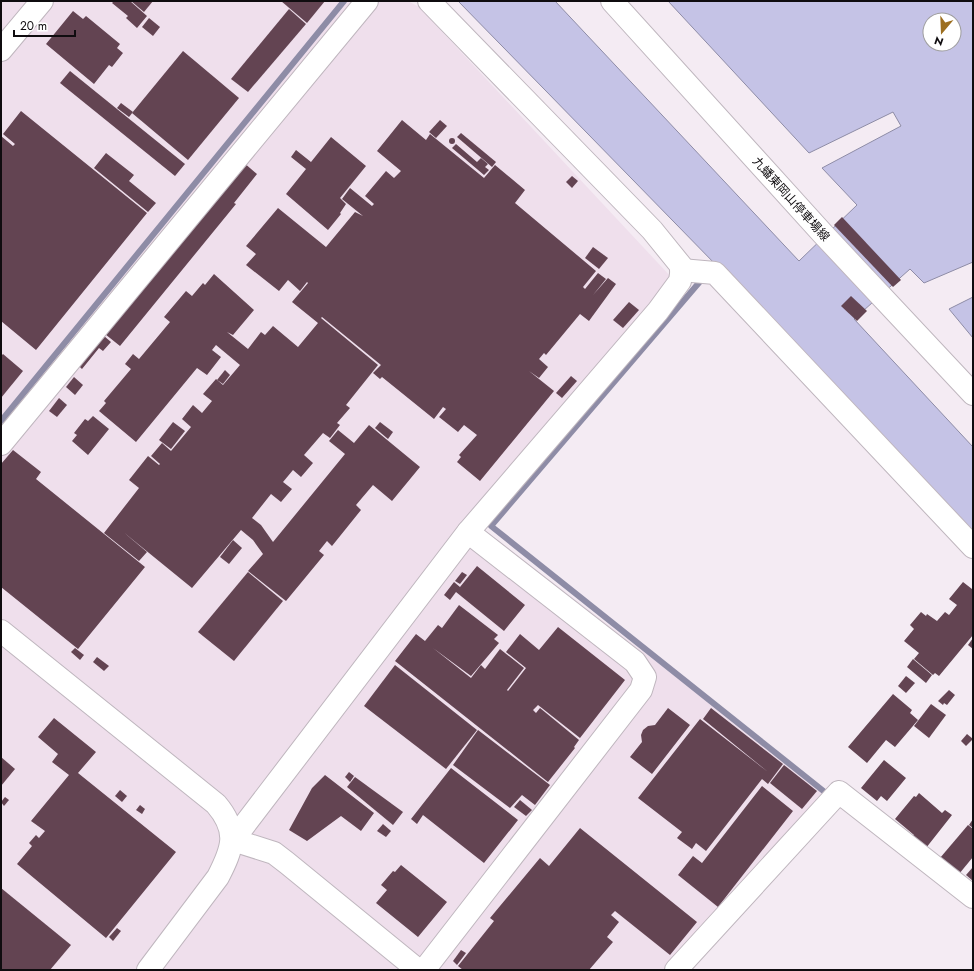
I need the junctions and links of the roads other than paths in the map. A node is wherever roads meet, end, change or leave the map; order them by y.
1 (42, 1) edge
2 (367, 1) edge
3 (429, 1) edge
4 (612, 1) edge
5 (1, 50) edge
6 (698, 272) junction
7 (973, 394) edge
8 (1, 444) edge
9 (468, 532) junction
10 (973, 546) edge
11 (1, 631) edge
12 (232, 840) junction
13 (973, 897) edge
14 (148, 970) edge
15 (418, 970) edge
16 (424, 970) edge
17 (676, 970) edge

1 - 5 street
2 - 8 street
3 - 6 street
4 - 7 street, 九蟠東岡山停車場線
6 - 9 street
6 - 10 street
9 - 12 street
9 - 16 street
11 - 12 street
12 - 14 street
12 - 15 street
13 - 17 street

